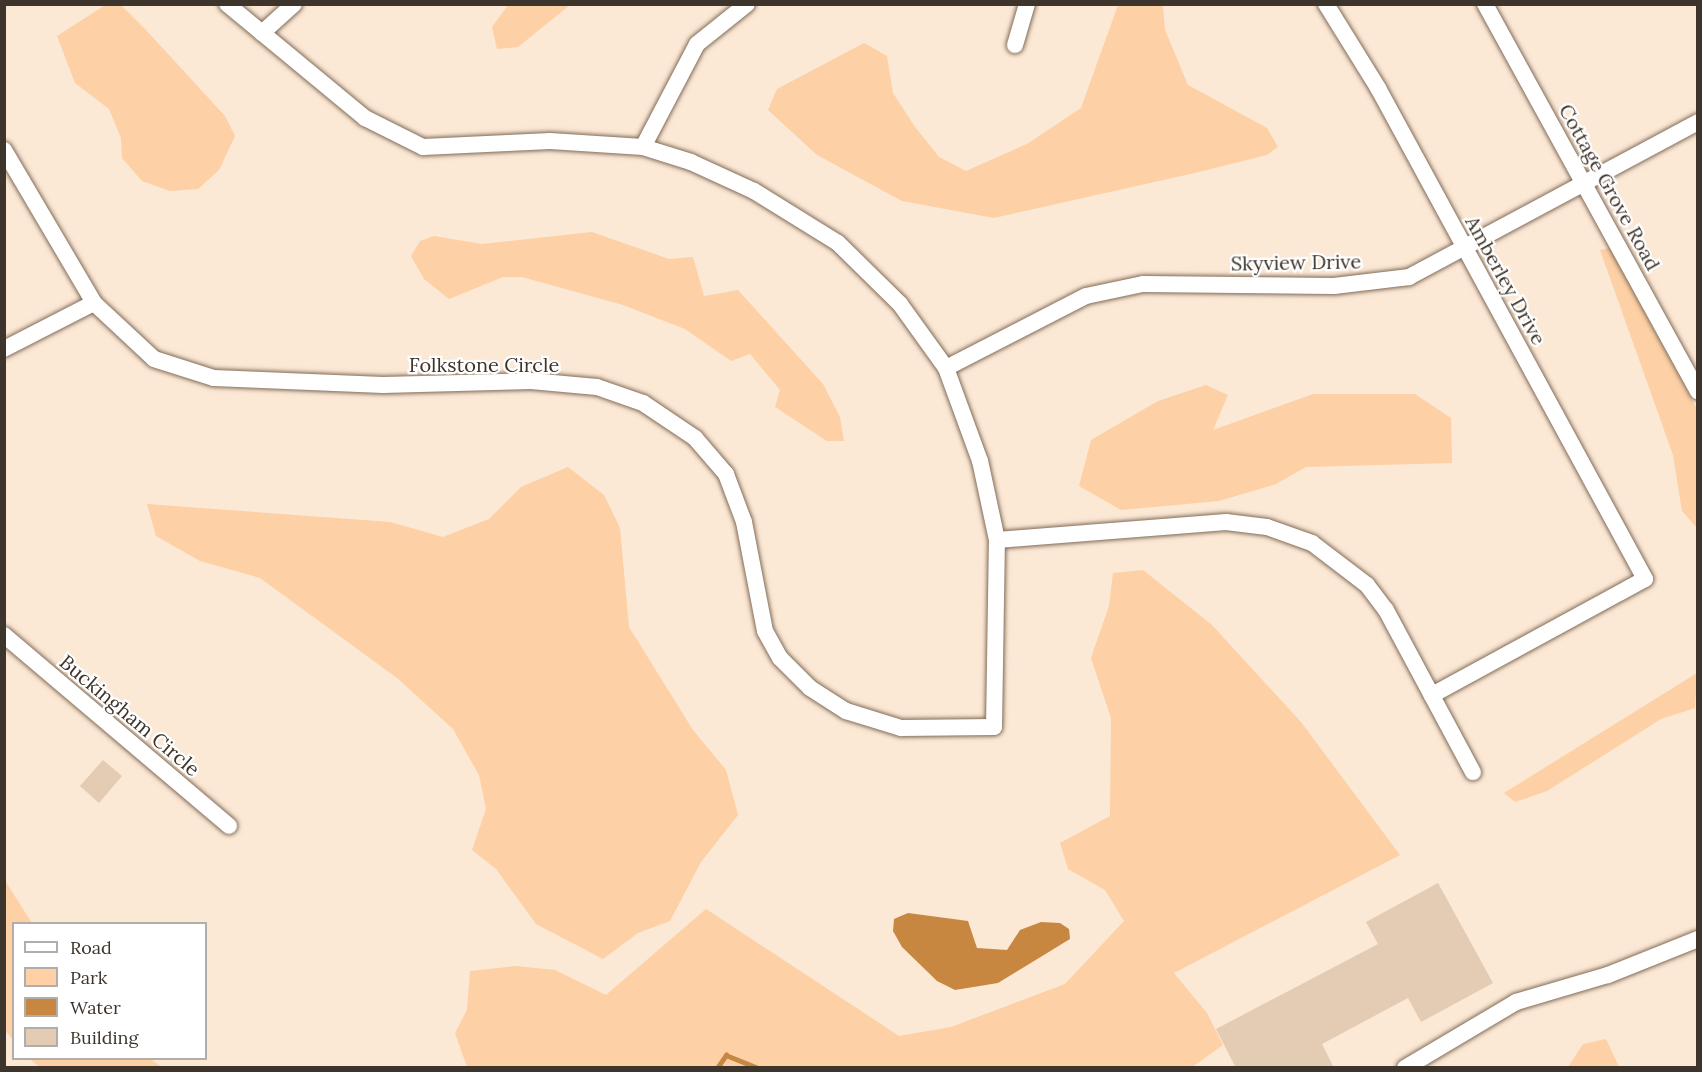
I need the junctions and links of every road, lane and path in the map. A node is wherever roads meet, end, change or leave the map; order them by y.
1 (227, 4) edge
2 (294, 4) edge
3 (747, 4) edge
4 (1027, 4) edge
5 (1326, 4) edge
6 (1485, 4) edge
7 (262, 33) junction
8 (1015, 45) dead end
9 (1698, 122) edge
10 (643, 147) junction
11 (4, 150) edge
12 (1584, 183) junction
13 (1465, 247) junction
14 (93, 303) junction
15 (4, 349) edge
16 (946, 368) junction
17 (1698, 391) edge
18 (997, 540) junction
19 (4, 635) edge
20 (1432, 695) junction
21 (1473, 772) dead end
22 (230, 826) dead end
23 (1698, 939) edge
24 (1405, 1068) edge

1 - 7 street
2 - 7 street
3 - 10 street
4 - 8 street
5 - 13 street, Amberley Drive
6 - 12 street, Cottage Grove Road
7 - 10 street
9 - 12 street, Skyview Drive
10 - 16 street
11 - 14 street, Folkstone Circle
12 - 13 street, Skyview Drive
12 - 17 street, Cottage Grove Road
13 - 16 street, Skyview Drive
13 - 20 street, Amberley Drive
14 - 15 street
14 - 18 street, Folkstone Circle
16 - 18 street
18 - 20 street
19 - 22 street, Buckingham Circle
20 - 21 street
23 - 24 street

